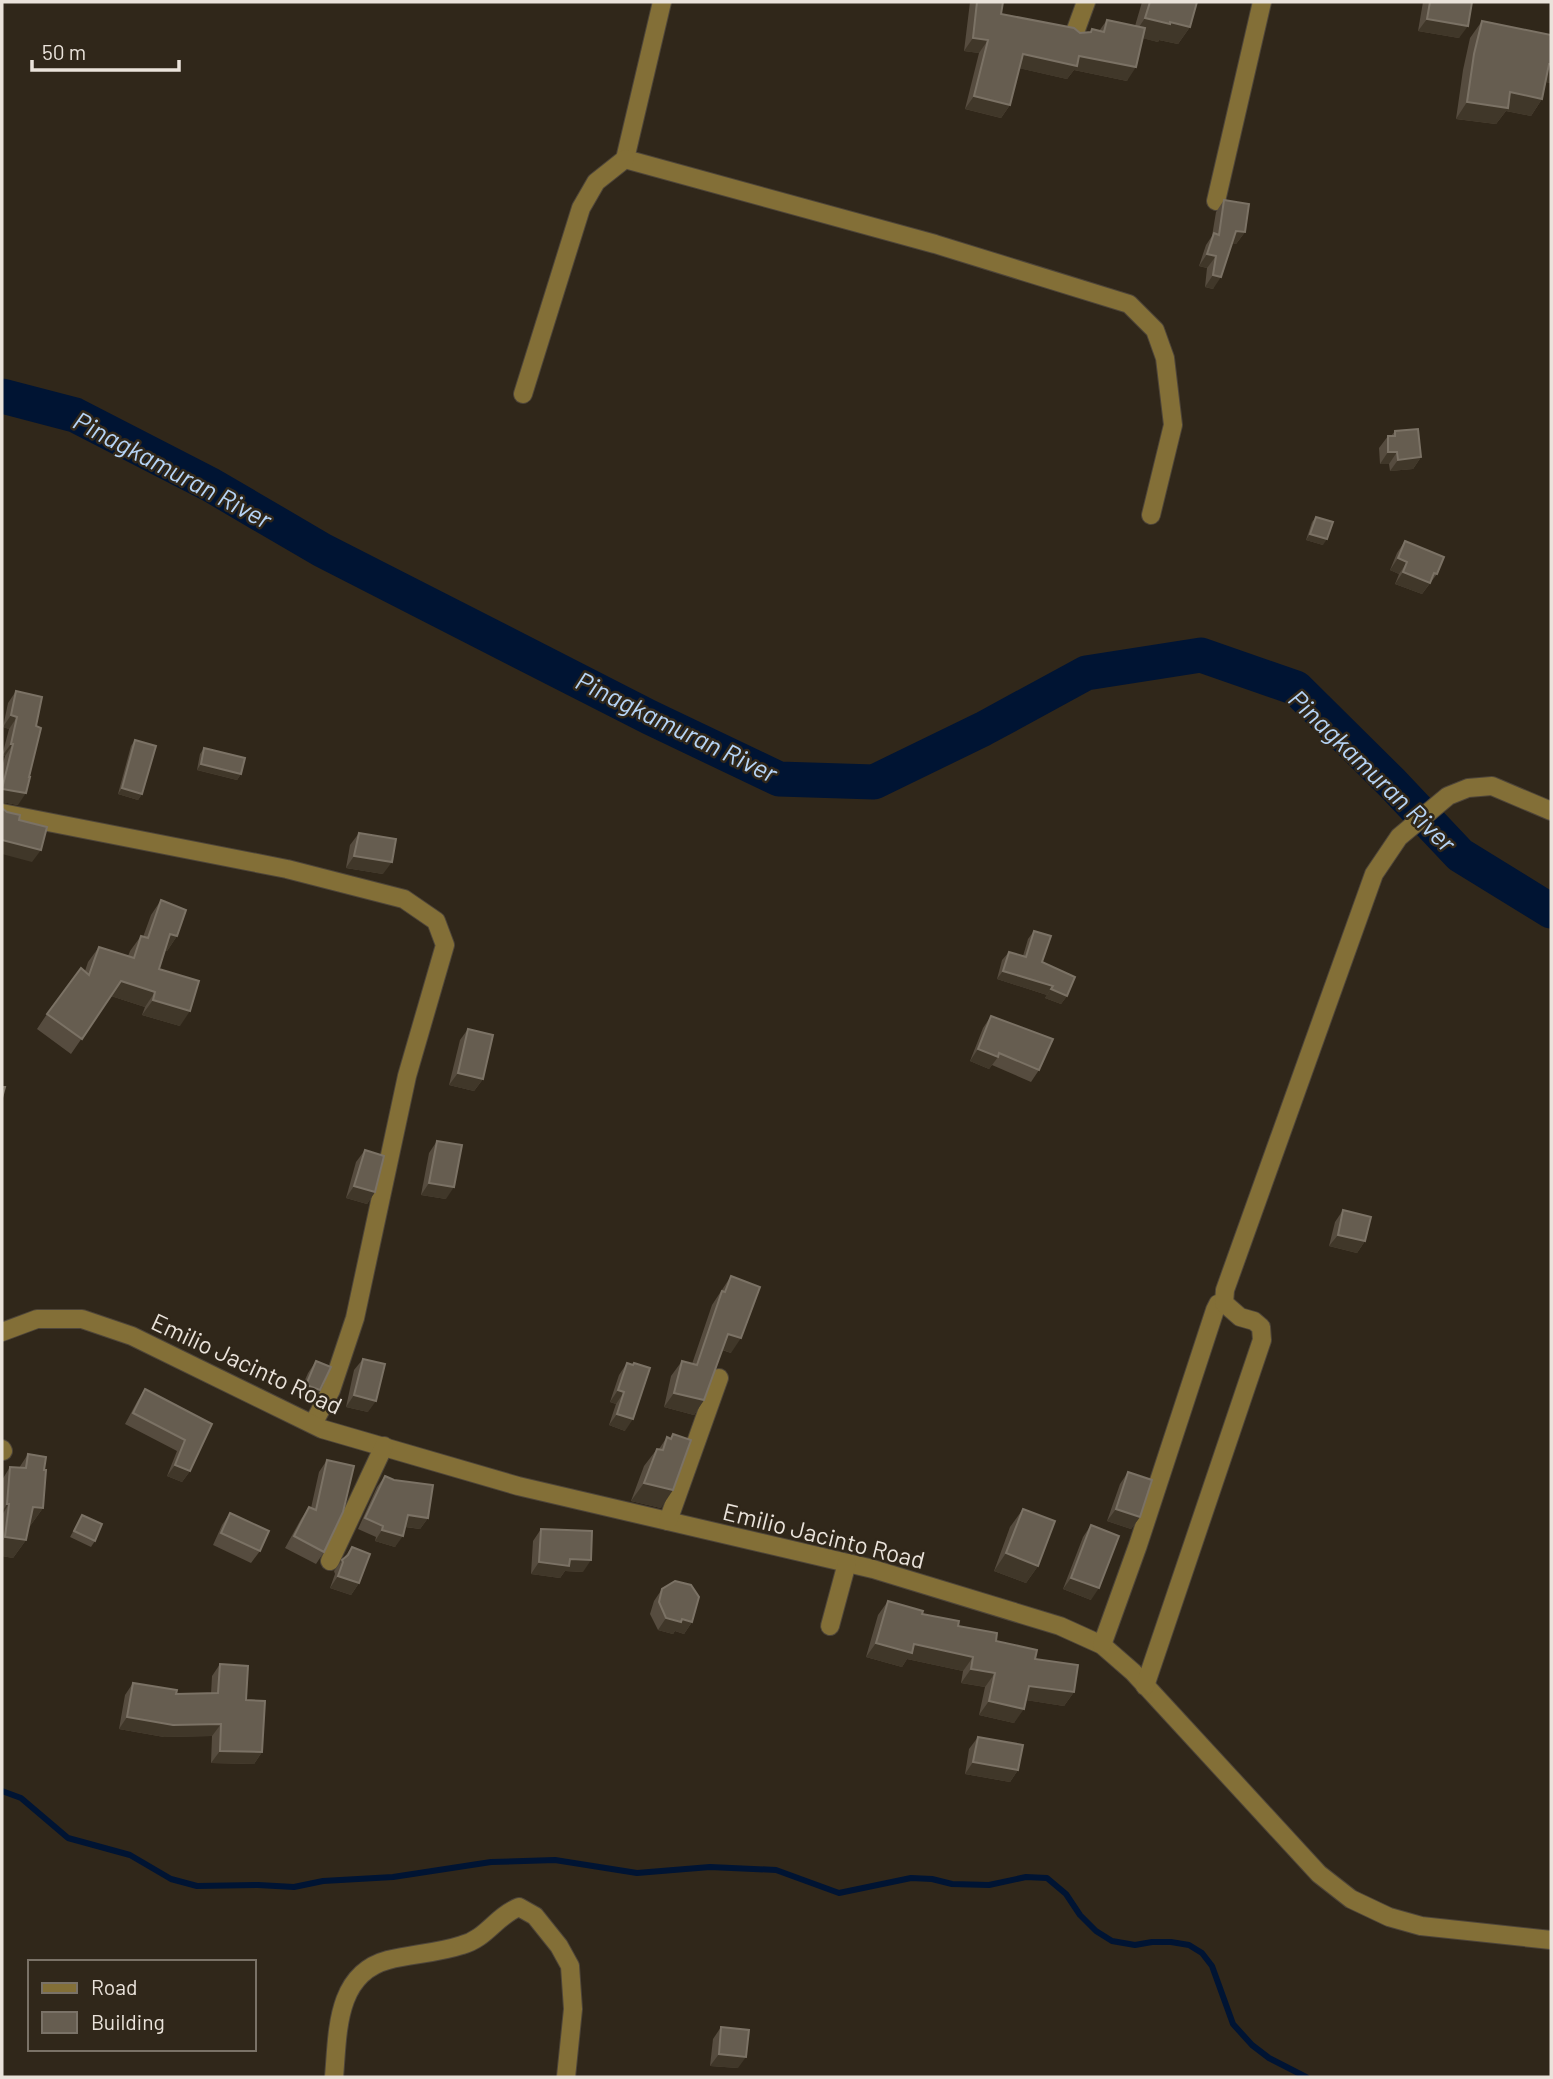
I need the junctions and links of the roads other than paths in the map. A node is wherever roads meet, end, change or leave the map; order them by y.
1 (662, 2) edge
2 (1086, 2) edge
3 (1262, 2) edge
4 (1074, 34) edge
5 (625, 159) junction
6 (1216, 201) dead end
7 (523, 394) dead end
8 (1151, 515) dead end
9 (1551, 811) edge
10 (2, 813) edge
11 (1224, 1303) junction
12 (2, 1332) edge
13 (719, 1378) edge
14 (313, 1424) junction
15 (384, 1446) junction
16 (668, 1521) junction
17 (330, 1561) dead end
18 (847, 1563) junction
19 (830, 1626) dead end
20 (1102, 1645) junction
21 (1145, 1686) junction
22 (1551, 1940) edge
23 (334, 2077) edge
24 (566, 2077) edge

1 - 5 street
2 - 4 street
3 - 6 street
5 - 7 street
5 - 8 street
9 - 11 street
10 - 14 street
11 - 20 street
11 - 21 street
12 - 14 street, Emilio Jacinto Road
13 - 16 street
14 - 15 street, Emilio Jacinto Road
15 - 16 street, Emilio Jacinto Road
15 - 17 street
16 - 18 street, Emilio Jacinto Road
18 - 19 street
18 - 20 street, Emilio Jacinto Road
20 - 21 street, Emilio Jacinto Road
21 - 22 street, Emilio Jacinto Road
23 - 24 street

